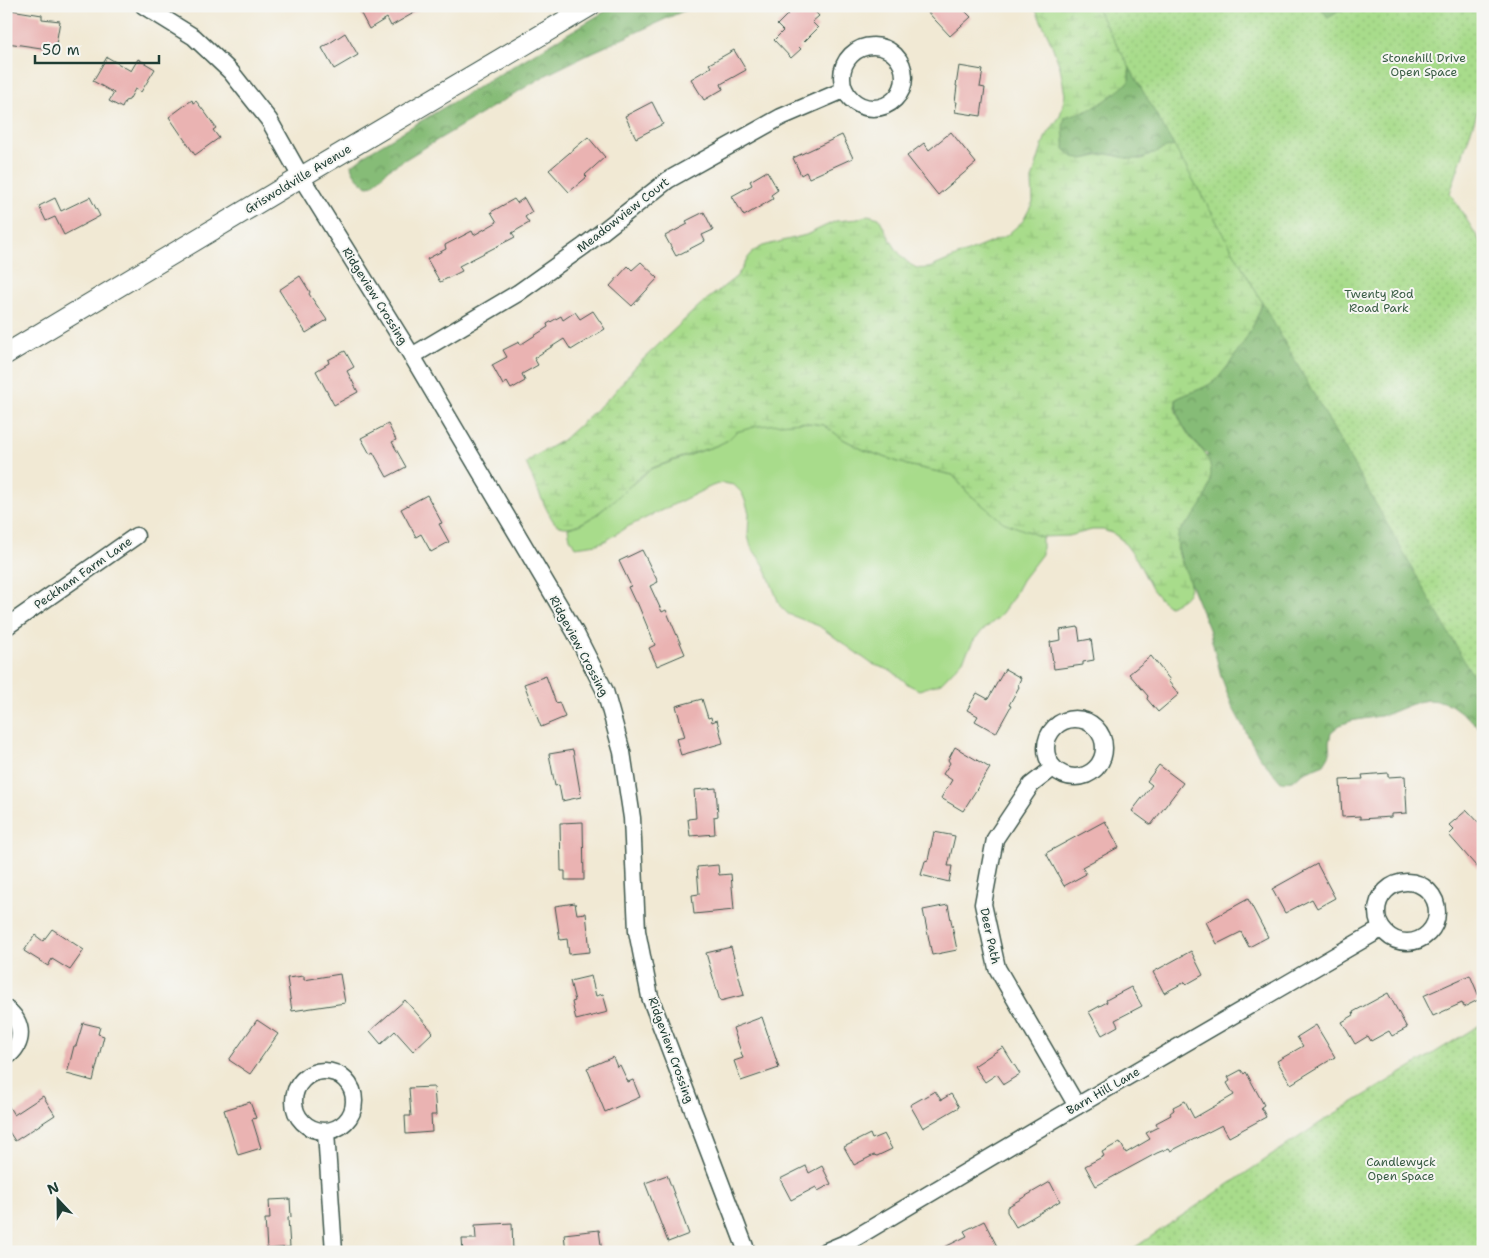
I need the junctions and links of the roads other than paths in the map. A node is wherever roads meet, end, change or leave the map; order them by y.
1 (144, 6) edge
2 (590, 6) edge
3 (844, 90) dead end
4 (302, 177) junction
5 (6, 354) edge
6 (412, 356) junction
7 (136, 536) dead end
8 (6, 627) edge
9 (1053, 768) dead end
10 (1381, 929) dead end
11 (6, 1009) edge
12 (6, 1058) edge
13 (1076, 1106) junction
14 (326, 1132) dead end
15 (334, 1252) edge
16 (747, 1252) edge
17 (824, 1252) edge

1 - 4 street, Ridgeview Crossing
2 - 4 street, Griswoldville Avenue
3 - 6 street, Meadowview Court
4 - 5 street, Griswoldville Avenue
4 - 6 street, Ridgeview Crossing
6 - 16 street, Ridgeview Crossing
7 - 8 street, Peckham Farm Lane
9 - 13 street, Deer Path
10 - 13 street, Barn Hill Lane
11 - 12 street
13 - 17 street, Barn Hill Lane
14 - 15 street

